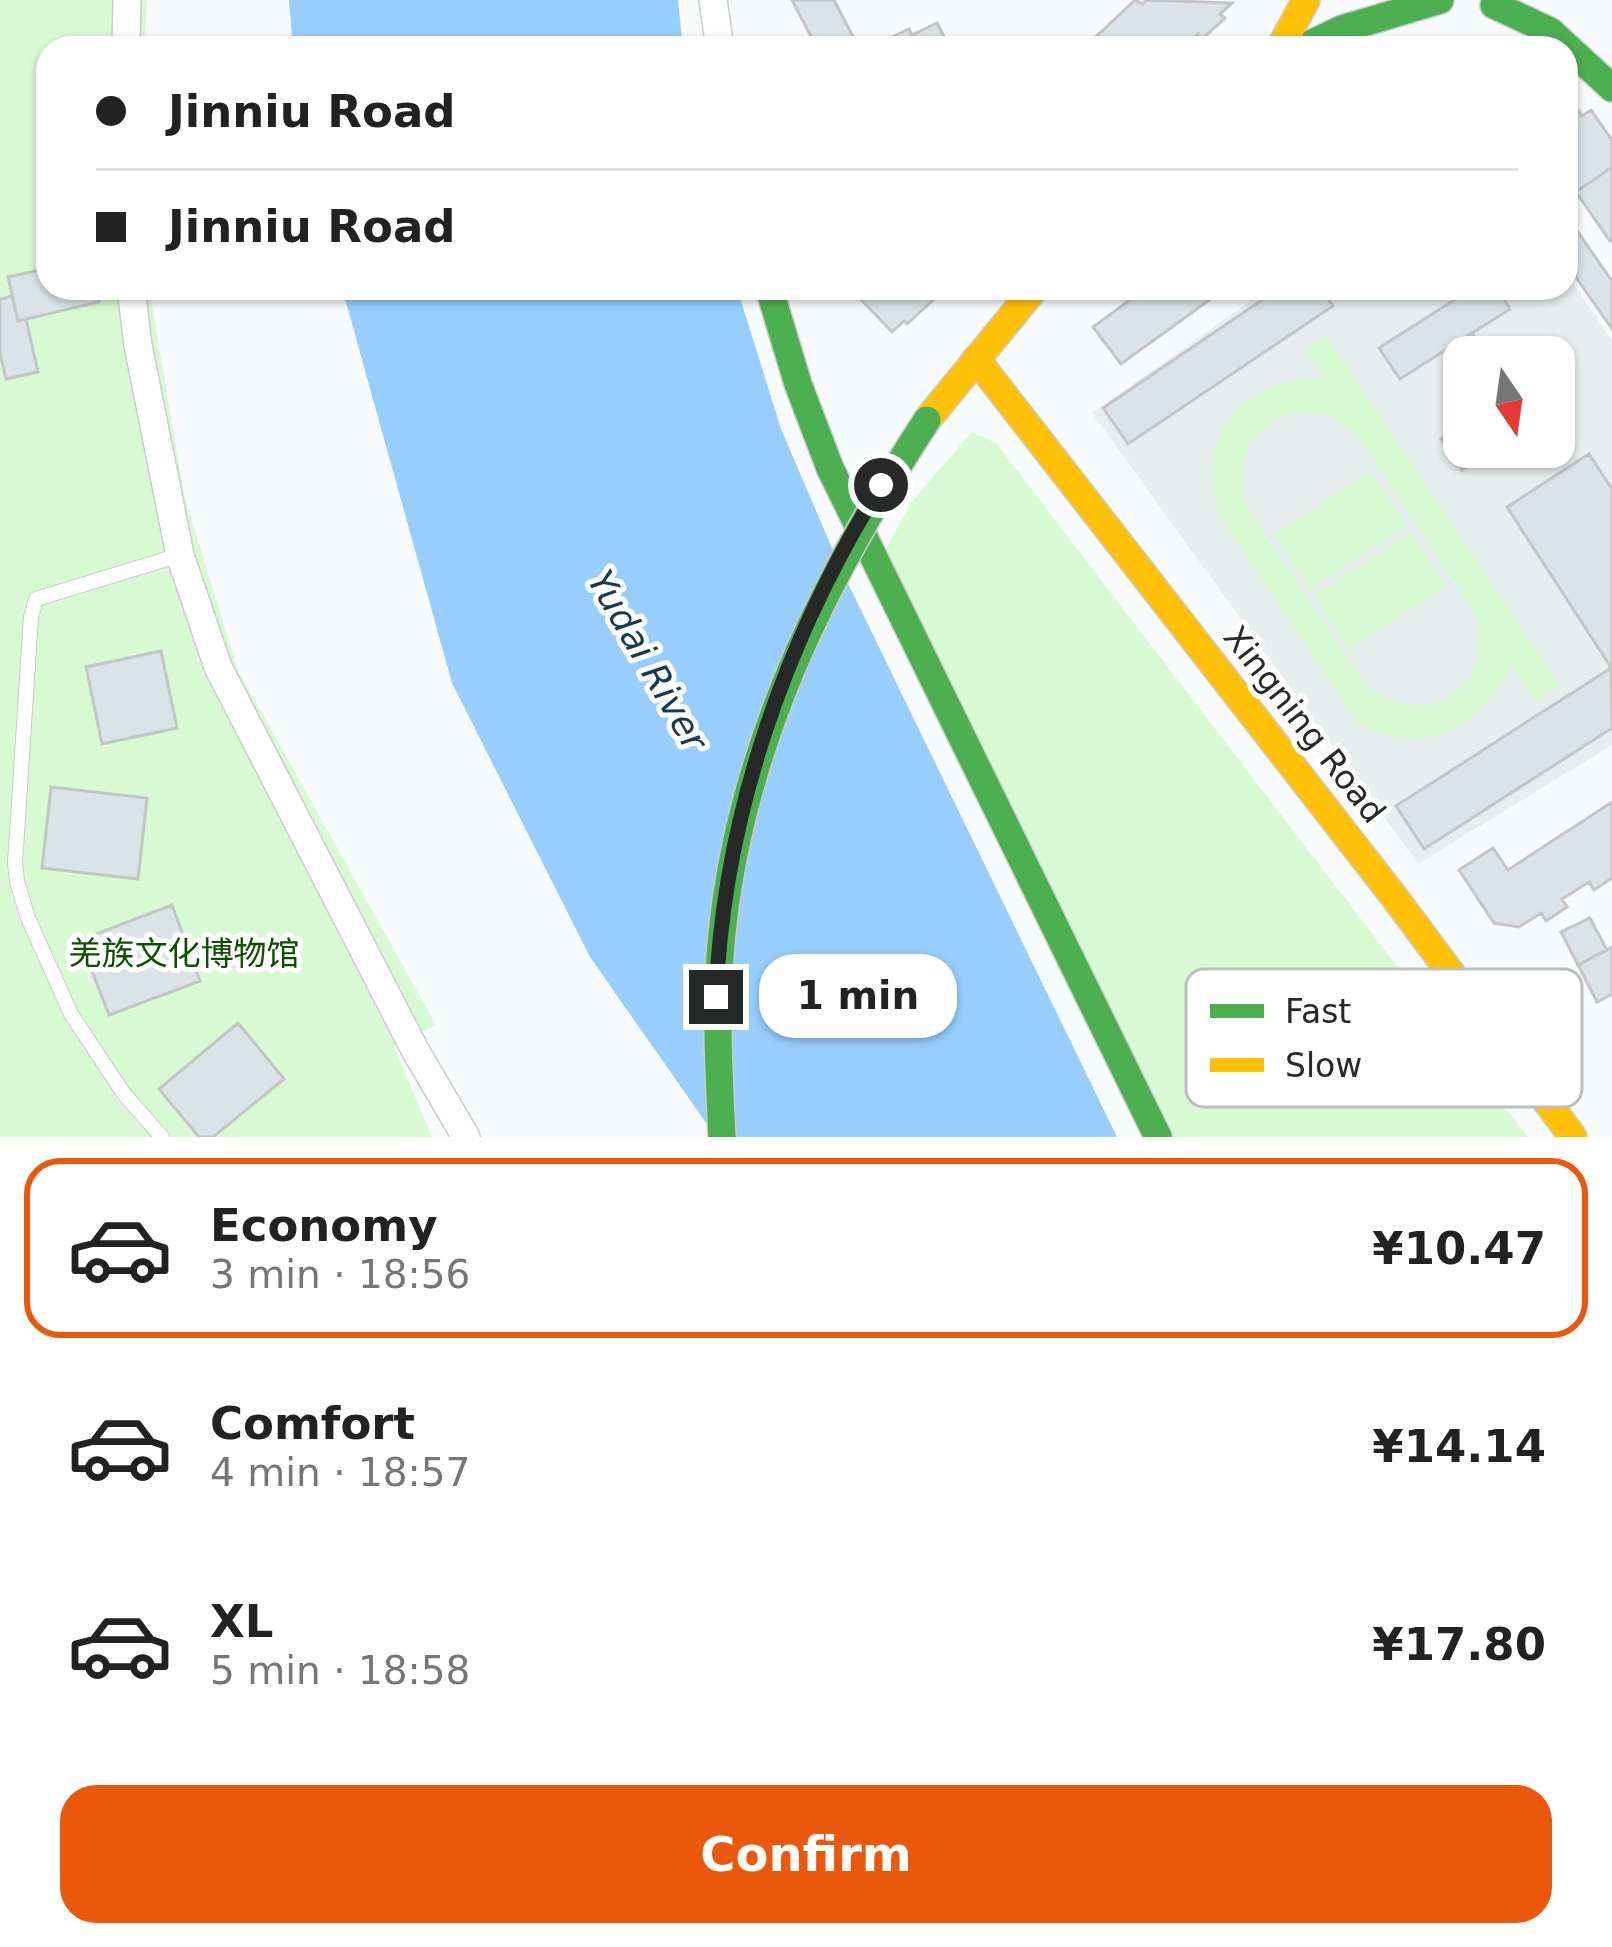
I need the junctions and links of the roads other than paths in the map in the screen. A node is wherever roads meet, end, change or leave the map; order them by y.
1 (127, 0) edge
2 (713, 0) edge
3 (1306, 0) edge
4 (1440, 0) edge
5 (1465, 0) edge
6 (1528, 0) edge
7 (1494, 4) junction
8 (126, 36) edge
9 (718, 36) edge
10 (1286, 36) edge
11 (1327, 36) edge
12 (1555, 36) edge
13 (1578, 57) edge
14 (1612, 88) edge
15 (132, 300) edge
16 (773, 300) edge
17 (1025, 300) edge
18 (976, 359) junction
19 (180, 555) junction
20 (1448, 969) edge
21 (1551, 1107) edge
22 (162, 1137) edge
23 (466, 1137) edge
24 (722, 1137) edge
25 (1158, 1137) edge
26 (1573, 1137) edge

1 - 8 street
2 - 9 street
3 - 10 street
4 - 11 street
5 - 7 street
6 - 7 street
7 - 12 street
13 - 14 street
15 - 19 street
16 - 25 street
17 - 18 street
18 - 20 street, Xingning Road
18 - 24 street, bridge
19 - 22 lane
19 - 23 street
21 - 26 street, Xingning Road

